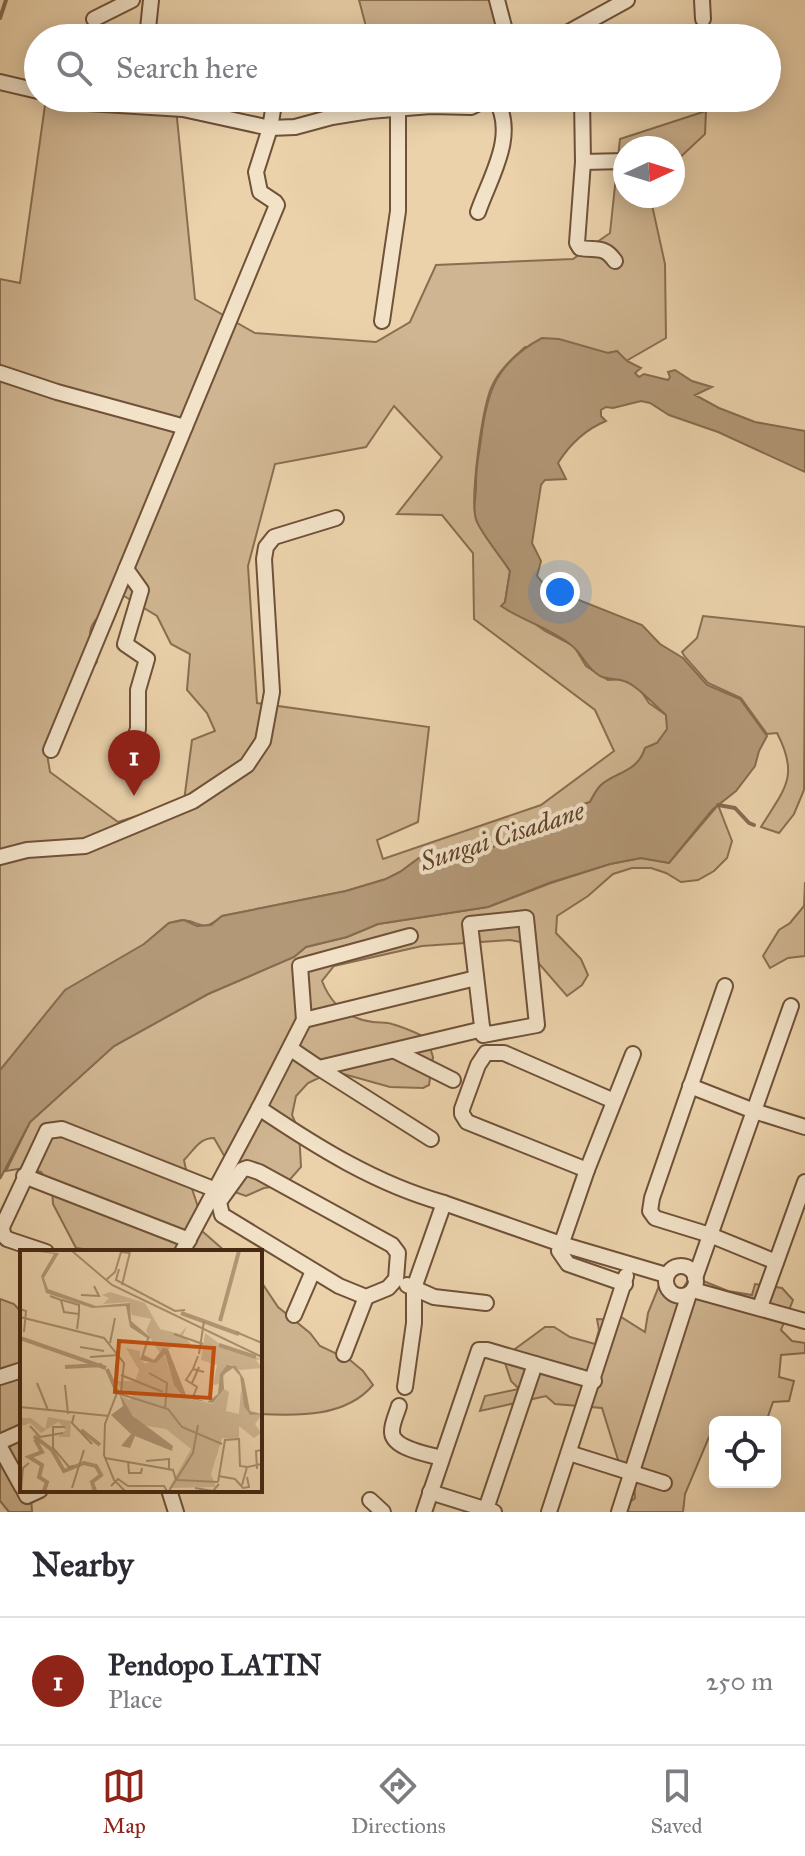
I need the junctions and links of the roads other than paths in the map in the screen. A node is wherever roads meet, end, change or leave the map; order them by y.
1 (132, 0) edge
2 (151, 0) edge
3 (497, 0) edge
4 (590, 0) edge
5 (627, 0) edge
6 (702, 0) edge
7 (593, 17) junction
8 (94, 19) dead end
9 (703, 19) dead end
10 (148, 24) edge
11 (503, 24) edge
12 (585, 24) edge
13 (0, 82) edge
14 (24, 88) edge
15 (197, 112) edge
16 (273, 112) edge
17 (369, 112) edge
18 (398, 112) edge
19 (500, 112) edge
20 (582, 112) edge
21 (270, 128) junction
22 (613, 161) edge
23 (583, 162) junction
24 (478, 212) dead end
25 (615, 261) dead end
26 (382, 321) dead end
27 (0, 373) edge
28 (185, 427) junction
29 (336, 518) dead end
30 (126, 569) junction
31 (51, 750) dead end
32 (124, 767) dead end
33 (0, 857) edge
34 (410, 936) dead end
35 (476, 978) junction
36 (725, 986) dead end
37 (791, 1006) dead end
38 (304, 1020) junction
39 (483, 1029) junction
40 (291, 1049) junction
41 (395, 1051) junction
42 (633, 1054) dead end
43 (319, 1068) junction
44 (453, 1080) dead end
45 (690, 1086) junction
46 (614, 1101) junction
47 (259, 1108) junction
48 (754, 1111) junction
49 (805, 1127) edge
50 (431, 1139) dead end
51 (587, 1170) junction
52 (24, 1176) junction
53 (805, 1182) edge
54 (218, 1196) junction
55 (444, 1203) junction
56 (1, 1232) edge
57 (710, 1235) junction
58 (561, 1244) junction
59 (188, 1248) edge
60 (40, 1250) edge
61 (776, 1262) junction
62 (628, 1264) junction
63 (313, 1271) junction
64 (666, 1275) junction
65 (396, 1279) junction
66 (625, 1284) junction
67 (693, 1287) junction
68 (414, 1288) junction
69 (366, 1297) junction
70 (486, 1303) dead end
71 (760, 1307) junction
72 (294, 1315) dead end
73 (805, 1321) edge
74 (344, 1354) dead end
75 (535, 1364) junction
76 (20, 1371) edge
77 (0, 1377) edge
78 (594, 1381) junction
79 (405, 1387) dead end
80 (399, 1406) dead end
81 (20, 1433) edge
82 (0, 1444) edge
83 (569, 1453) junction
84 (441, 1458) junction
85 (632, 1472) junction
86 (20, 1482) edge
87 (664, 1483) dead end
88 (170, 1492) edge
89 (430, 1492) junction
90 (370, 1500) dead end
91 (489, 1511) edge
92 (176, 1512) edge
93 (383, 1512) edge
94 (424, 1512) edge
95 (549, 1512) edge
96 (619, 1512) edge

1 - 8 street
2 - 10 street
3 - 11 street
4 - 7 street
5 - 7 street
6 - 9 street
7 - 12 street
13 - 14 street
15 - 21 street
16 - 21 street
17 - 21 street
18 - 26 street
19 - 24 street
20 - 23 street
21 - 28 street
22 - 23 street
23 - 25 street
27 - 28 street
28 - 30 street
29 - 33 street
30 - 31 street
30 - 32 street
34 - 38 street
35 - 38 street
35 - 39 street
35 - 39 street
36 - 45 street
37 - 48 street
38 - 40 street
39 - 41 street
40 - 43 street
40 - 47 street
41 - 43 street
41 - 44 street
42 - 46 street
43 - 50 street
45 - 48 street
45 - 57 street
46 - 51 street
46 - 51 street
47 - 54 street
47 - 55 street
48 - 49 street
48 - 57 street
51 - 58 street
52 - 54 street
52 - 56 street
52 - 59 street
53 - 61 street
54 - 59 street
54 - 63 street
54 - 65 street
55 - 58 street
55 - 68 street
56 - 60 street
57 - 61 street
57 - 67 street
58 - 62 street
58 - 66 street
61 - 71 street
62 - 64 street
62 - 66 street
63 - 69 street
63 - 72 street
64 - 67 street
64 - 67 street
65 - 68 street
65 - 69 street
66 - 78 street
67 - 71 street
67 - 85 street
68 - 70 street
68 - 79 street
69 - 74 street
71 - 73 street
75 - 78 street
75 - 84 street
75 - 91 street
76 - 77 street
78 - 83 street
80 - 84 street
81 - 82 street
82 - 86 street
83 - 85 street
83 - 95 street
84 - 89 street
85 - 87 street
85 - 96 street
88 - 92 street
89 - 91 street
89 - 94 street
90 - 93 street

